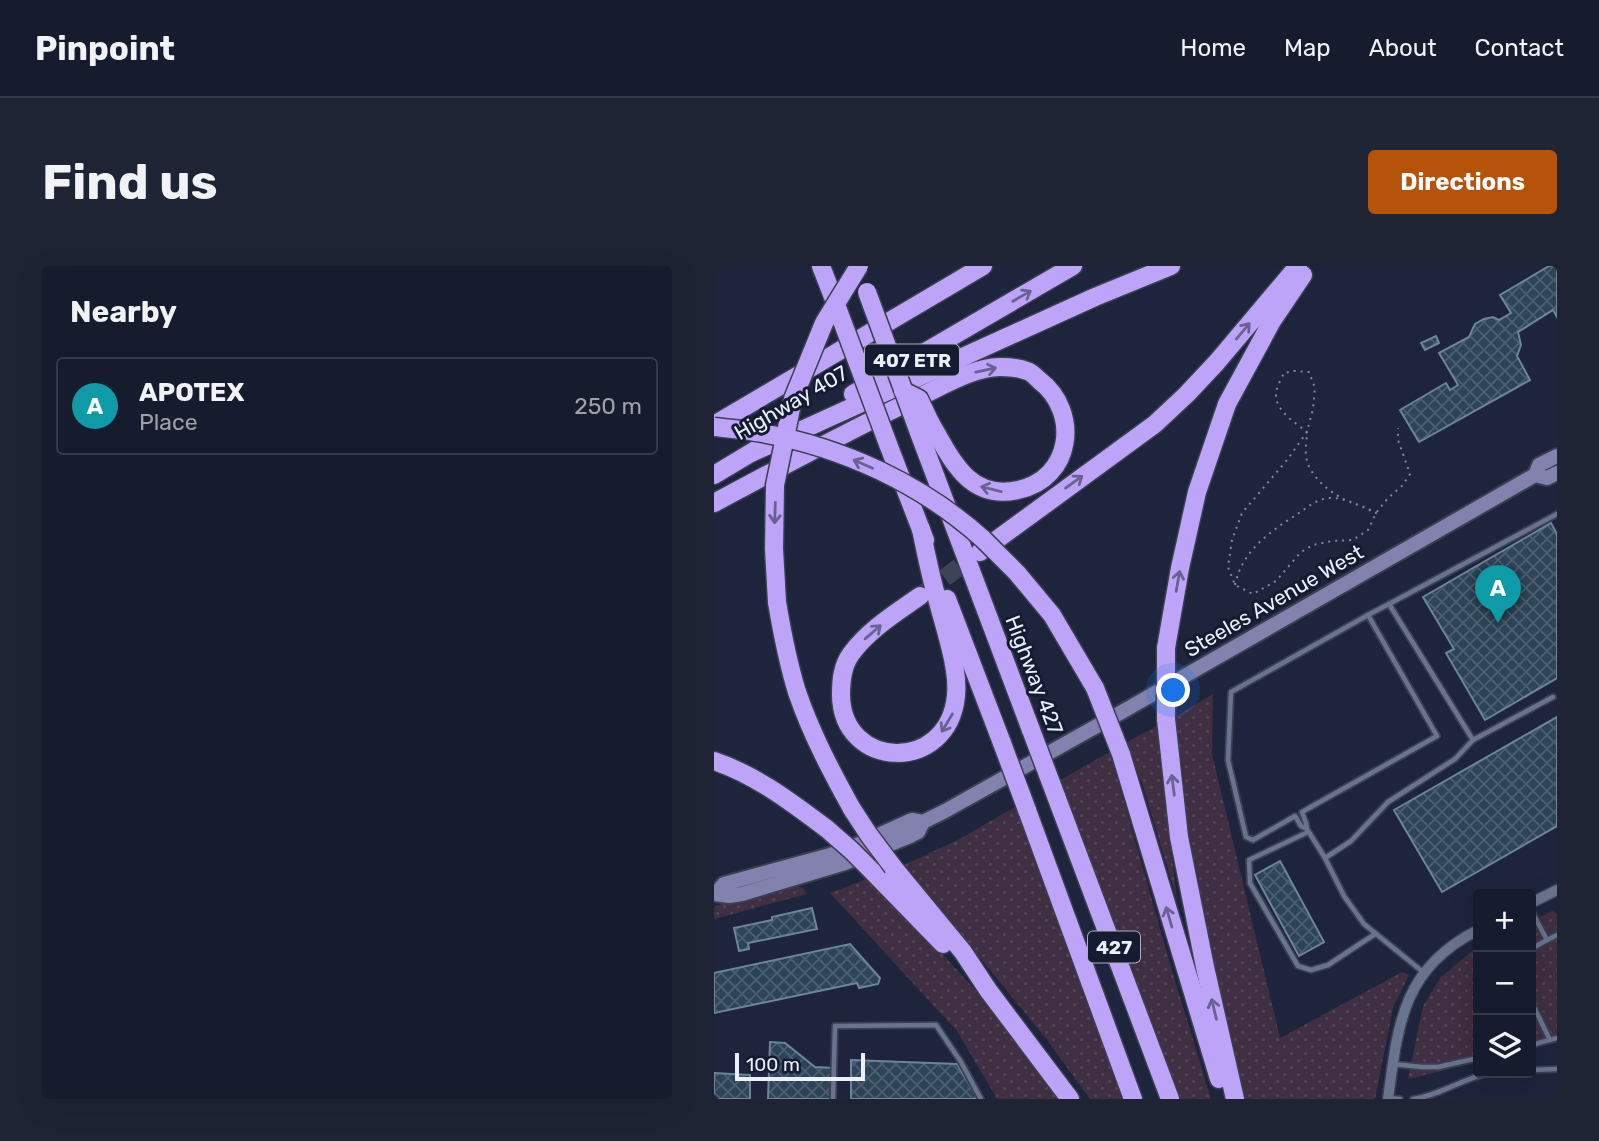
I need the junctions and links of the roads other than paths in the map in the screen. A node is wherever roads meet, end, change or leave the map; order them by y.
1 (821, 266) edge
2 (858, 266) edge
3 (983, 266) edge
4 (1073, 266) edge
5 (1171, 266) edge
6 (1298, 266) edge
7 (1308, 266) edge
8 (714, 426) edge
9 (924, 426) junction
10 (751, 453) junction
11 (1557, 456) edge
12 (1557, 472) edge
13 (714, 475) edge
14 (1535, 475) junction
15 (714, 503) edge
16 (1557, 514) edge
17 (921, 529) junction
18 (980, 552) tunnel mouth
19 (920, 596) tunnel mouth
20 (1389, 604) junction
21 (1368, 615) junction
22 (1553, 697) dead end
23 (1473, 740) junction
24 (714, 761) edge
25 (1307, 830) junction
26 (1325, 858) junction
27 (1557, 890) edge
28 (715, 894) edge
29 (1536, 900) edge
30 (1536, 919) edge
31 (1473, 932) edge
32 (1375, 934) junction
33 (1557, 935) edge
34 (1547, 940) junction
35 (1536, 946) edge
36 (1423, 972) junction
37 (988, 990) junction
38 (1536, 1011) edge
39 (1557, 1038) edge
40 (1550, 1040) junction
41 (1536, 1044) edge
42 (1473, 1059) edge
43 (1393, 1063) junction
44 (1557, 1069) edge
45 (1536, 1070) edge
46 (1473, 1076) edge
47 (1388, 1098) edge
48 (834, 1099) edge
49 (981, 1099) edge
50 (1070, 1099) edge
51 (1133, 1099) edge
52 (1170, 1099) edge
53 (1226, 1099) edge
54 (1235, 1099) edge
55 (1400, 1099) edge
56 (1413, 1099) edge

1 - 17 highway, 427, bridge
2 - 9 highway, bridge
2 -> 37 highway, bridge
3 - 8 highway, Highway 407 / 407 ETR
10 -> 4 highway, Highway 407 / 407 ETR
5 - 10 highway
18 -> 6 highway
54 -> 7 highway, bridge
53 -> 8 highway, bridge
15 -> 9 highway
9 - 52 highway, Highway 427 / 427, bridge
10 - 13 highway, Highway 407 / 407 ETR
11 - 14 main road, Steeles Avenue West
12 - 14 main road, Steeles Avenue West
14 - 28 main road, Steeles Avenue West
16 - 20 lane
17 -> 19 highway
17 - 51 highway, 427, bridge
20 - 21 lane
20 - 23 lane
21 - 25 lane
21 - 25 lane
22 - 23 lane
23 - 26 lane
24 - 37 highway, bridge
25 - 26 lane
25 - 32 lane
26 - 32 lane
27 - 29 street
30 - 34 lane
31 - 36 street
32 - 36 lane
33 - 34 lane
34 - 35 lane
36 - 43 street
37 - 50 highway
38 - 40 lane
39 - 40 lane
40 - 41 lane
42 - 43 lane
43 - 47 street
44 - 45 lane
46 - 56 lane
47 - 55 lane
48 - 49 lane

